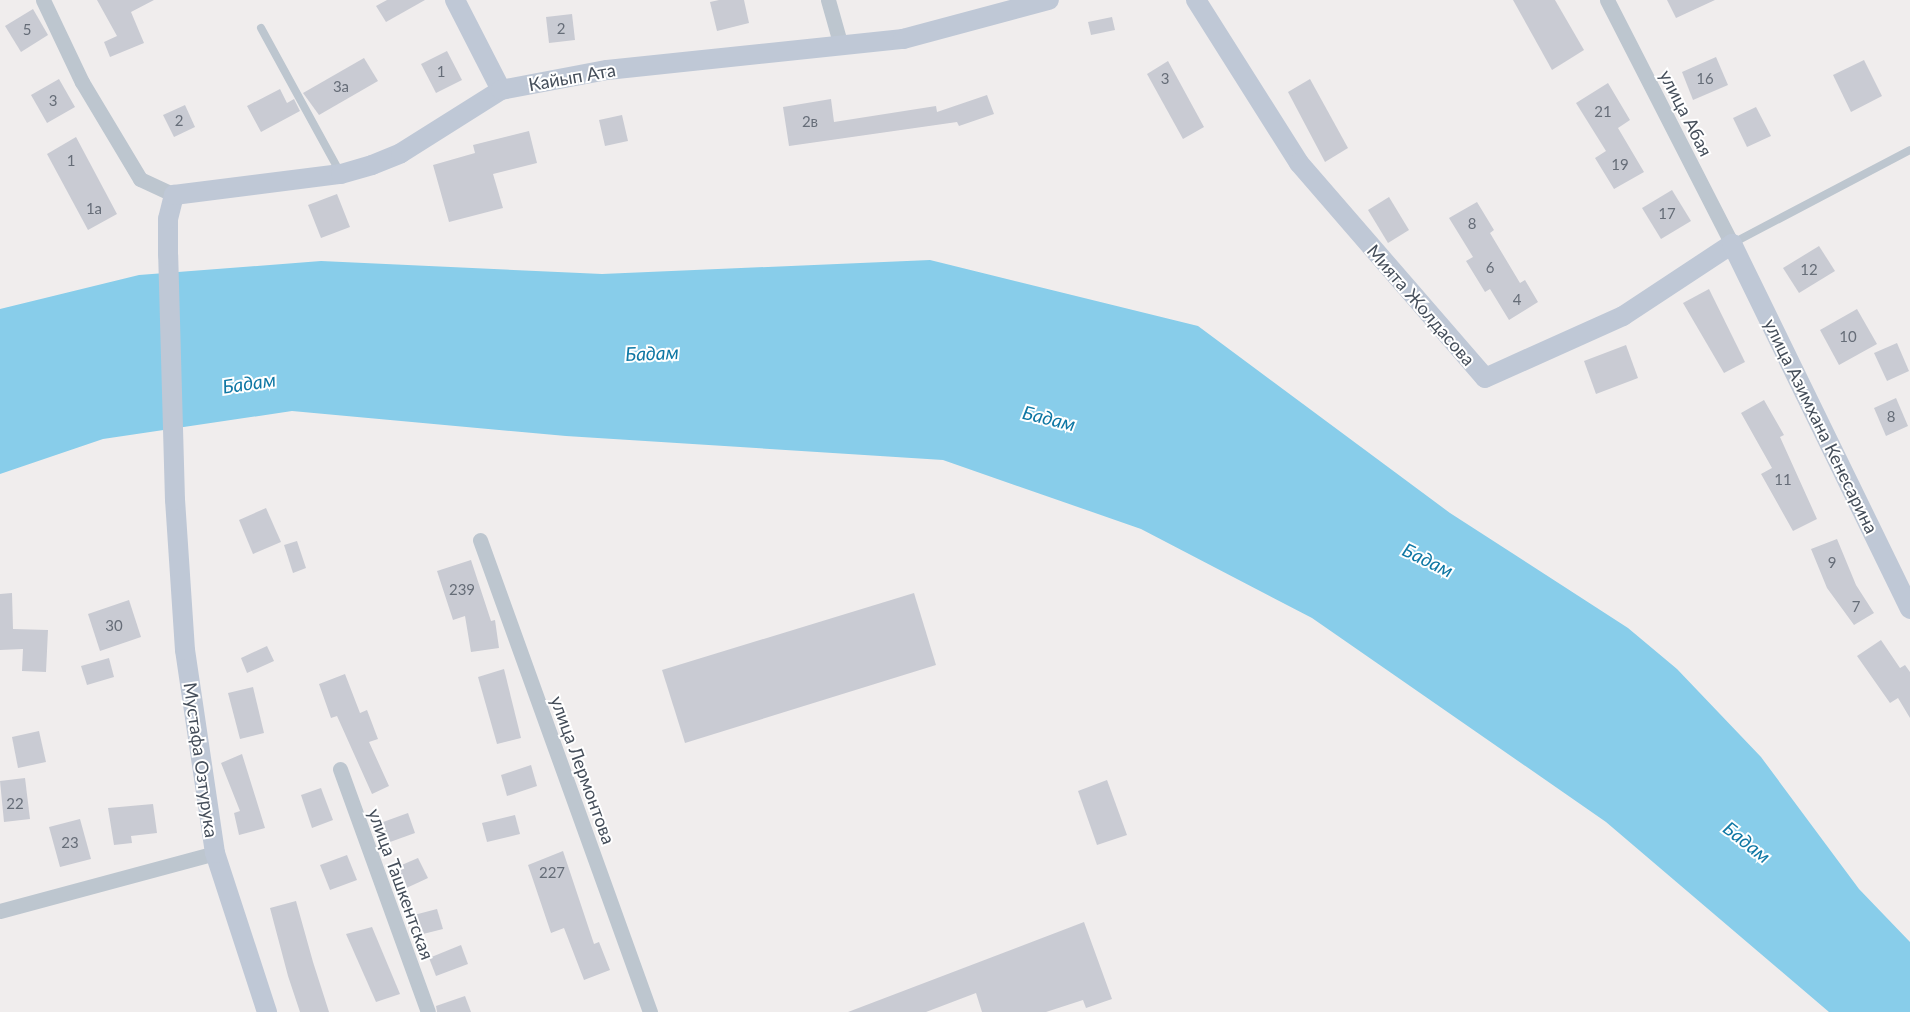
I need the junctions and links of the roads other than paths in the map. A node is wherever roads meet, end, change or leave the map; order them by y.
1 (43, 0) edge
2 (455, 0) edge
3 (828, 0) edge
4 (1049, 0) edge
5 (1196, 0) edge
6 (1607, 0) edge
7 (261, 28) dead end
8 (841, 46) junction
9 (501, 90) junction
10 (1910, 150) edge
11 (341, 174) junction
12 (174, 195) junction
13 (1732, 244) junction
14 (480, 540) dead end
15 (1910, 609) edge
16 (340, 769) dead end
17 (215, 853) junction
18 (0, 911) edge
19 (267, 1012) edge
20 (428, 1012) edge
21 (650, 1012) edge

1 - 12 street
2 - 9 street
3 - 8 street
4 - 8 street, Кайып Ата
5 - 13 street, Мията Жолдасова
6 - 13 street, улица Абая
7 - 11 lane
8 - 9 street, Кайып Ата
9 - 11 street, Кайып Ата
10 - 13 lane
11 - 12 street, Кайып Ата
12 - 17 street, Мустафа Озтурука
13 - 15 street, улица Азимхана Кенесарина
14 - 21 street, улица Лермонтова
16 - 20 street, улица Ташкентская
17 - 18 street
17 - 19 street, Мустафа Озтурука

